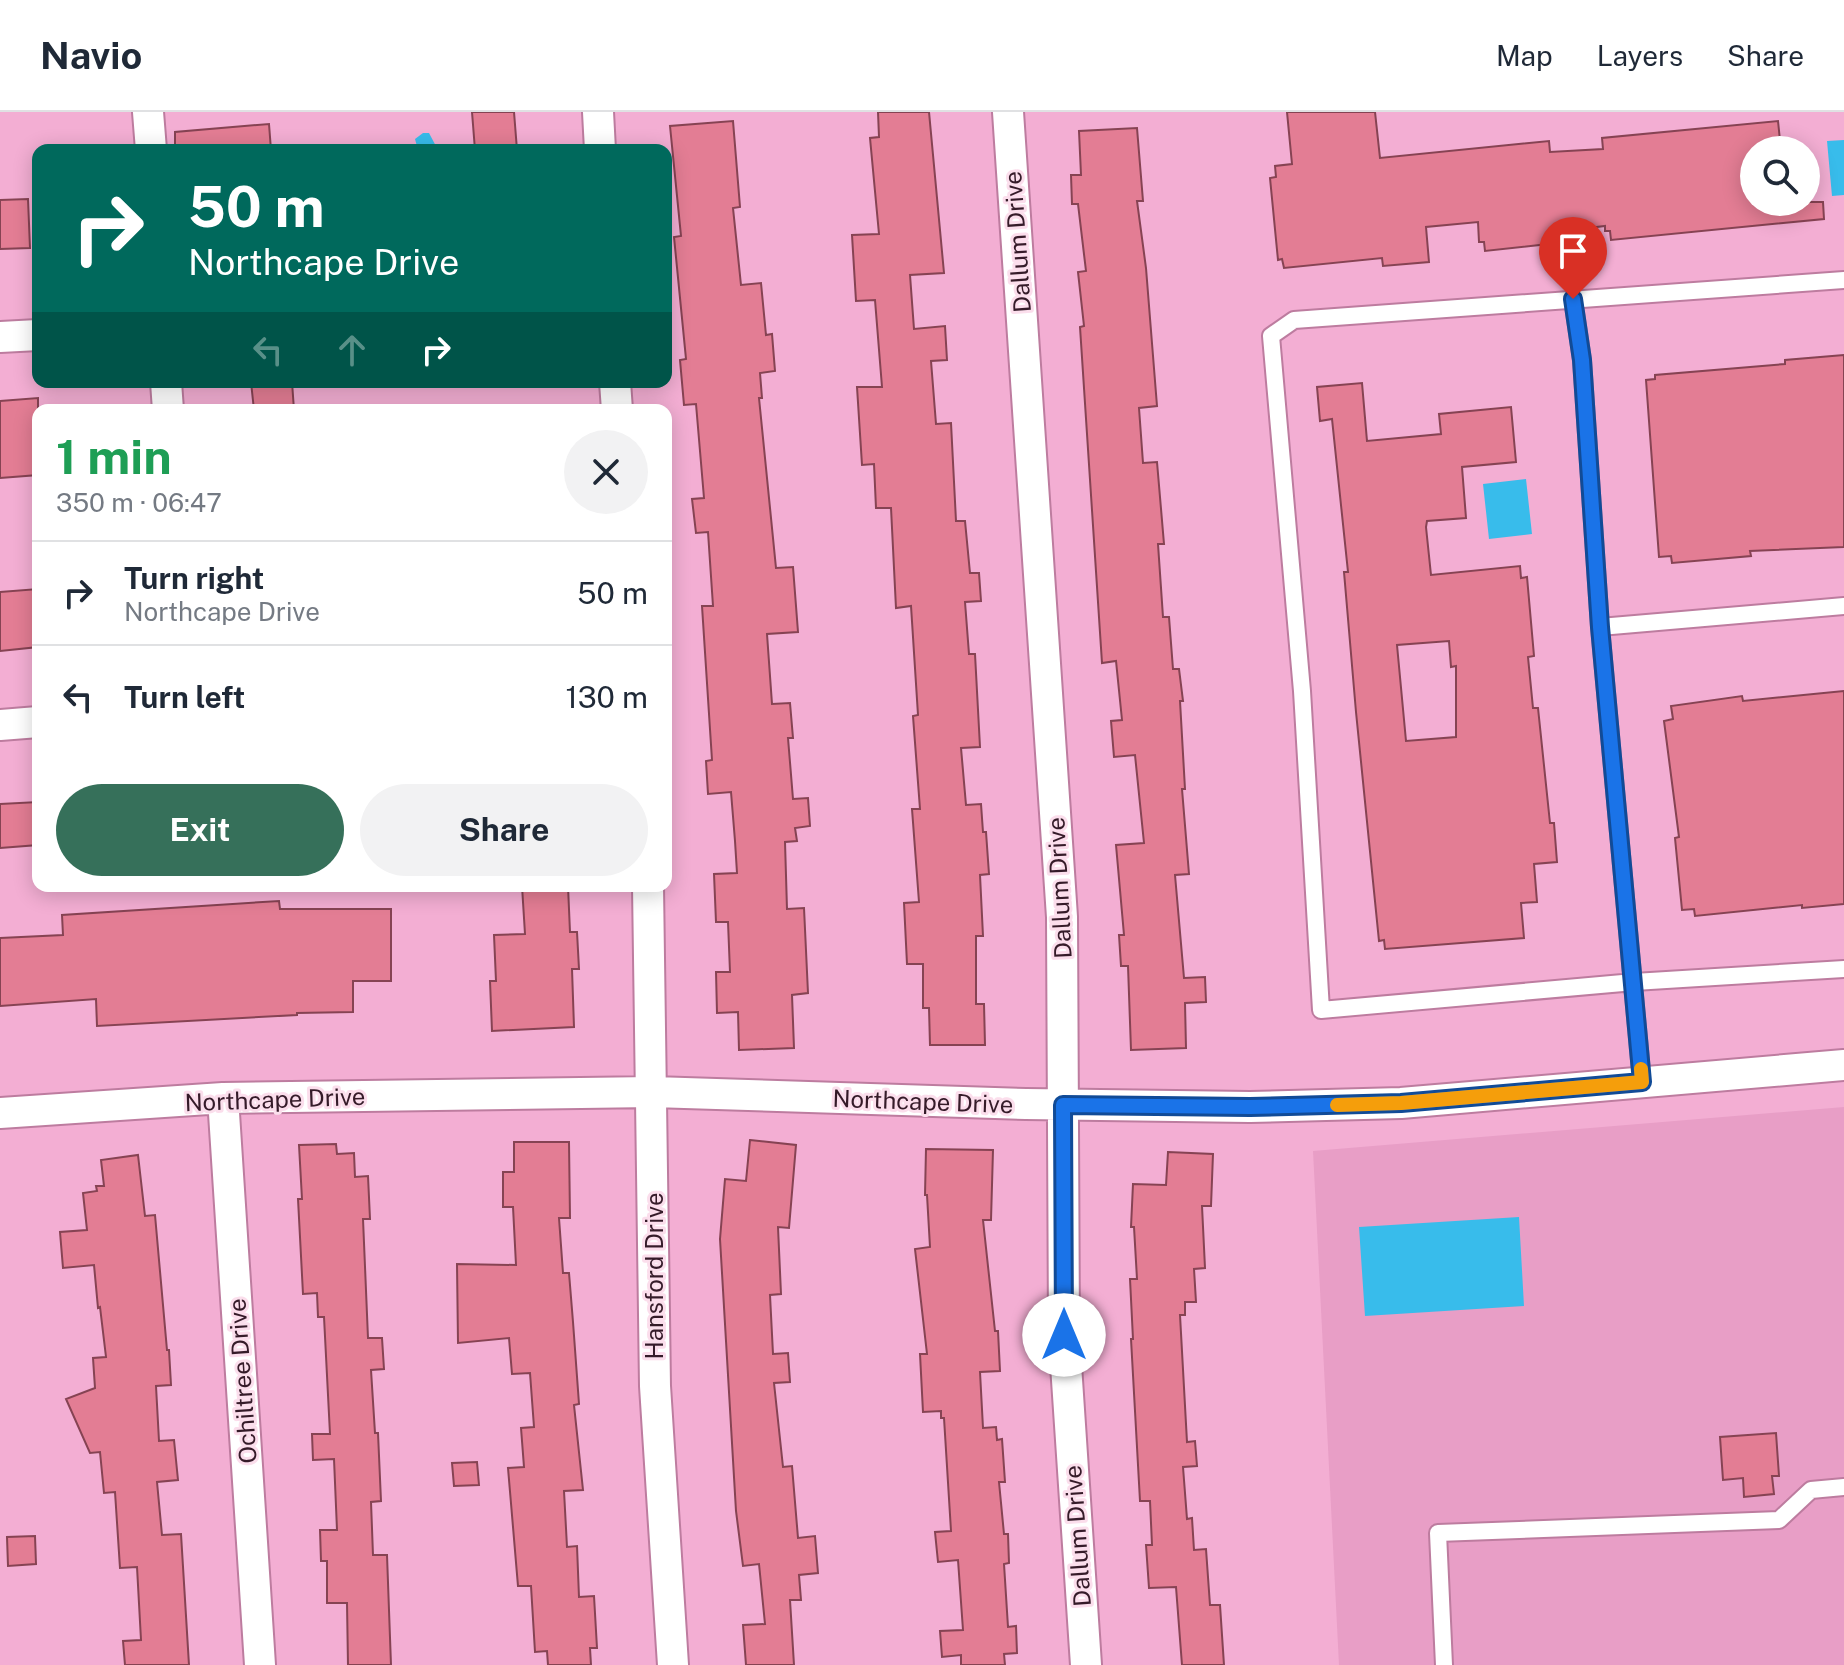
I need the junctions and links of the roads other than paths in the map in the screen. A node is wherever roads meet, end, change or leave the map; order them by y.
1 (148, 112) edge
2 (598, 112) edge
3 (1008, 112) edge
4 (151, 144) edge
5 (600, 144) edge
6 (1844, 280) edge
7 (1573, 299) junction
8 (32, 335) edge
9 (0, 337) edge
10 (1844, 606) edge
11 (1600, 627) junction
12 (32, 722) edge
13 (0, 725) edge
14 (648, 892) edge
15 (1844, 969) edge
16 (1634, 982) junction
17 (1844, 1065) edge
18 (1642, 1082) junction
19 (653, 1092) junction
20 (223, 1098) junction
21 (1063, 1105) junction
22 (0, 1113) edge
23 (1844, 1487) edge
24 (260, 1665) edge
25 (673, 1665) edge
26 (1086, 1665) edge
27 (1444, 1665) edge

1 - 4 street
2 - 5 street
3 - 21 street, Dallum Drive
6 - 7 lane
7 - 11 lane
7 - 16 lane
8 - 9 street
10 - 11 lane
11 - 16 lane
12 - 13 street
14 - 19 street, Hansford Drive
15 - 16 lane
16 - 18 lane
17 - 18 street, Northcape Drive
18 - 21 street, Northcape Drive
19 - 20 street, Northcape Drive
19 - 21 street, Northcape Drive
19 - 25 street, Hansford Drive
20 - 22 street, Northcape Drive
20 - 24 street, Ochiltree Drive
21 - 26 street, Dallum Drive
23 - 27 lane

